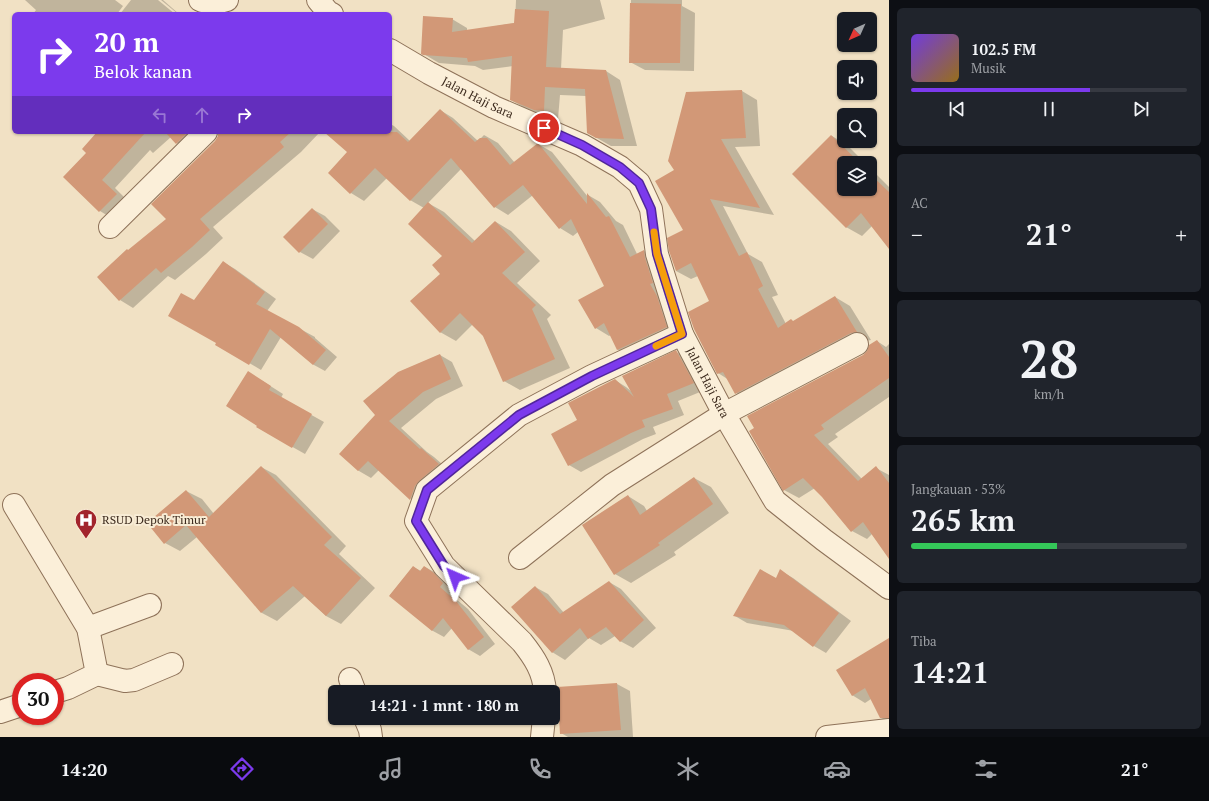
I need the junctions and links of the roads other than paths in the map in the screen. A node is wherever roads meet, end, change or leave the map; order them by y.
1 (200, 0) edge
2 (227, 0) edge
3 (392, 51) edge
4 (204, 134) edge
5 (110, 226) dead end
6 (682, 334) junction
7 (857, 344) dead end
8 (724, 414) junction
9 (14, 505) dead end
10 (520, 558) dead end
11 (889, 588) edge
12 (150, 605) dead end
13 (88, 628) junction
14 (172, 664) dead end
15 (97, 674) junction
16 (545, 685) edge
17 (64, 689) edge
18 (12, 708) edge
19 (0, 712) edge
20 (368, 725) edge
21 (543, 725) edge
22 (889, 730) edge
23 (371, 737) edge
24 (542, 737) edge
25 (826, 737) edge

1 - 2 street
3 - 6 street, Jalan Haji Sara
4 - 5 street
6 - 8 street, Jalan Haji Sara
6 - 16 street
7 - 8 street
8 - 10 street
8 - 11 street, Jalan Haji Sara
9 - 13 street
12 - 13 street
13 - 15 street
14 - 15 street
15 - 17 street
18 - 19 street
20 - 23 street
21 - 24 street
22 - 25 street

